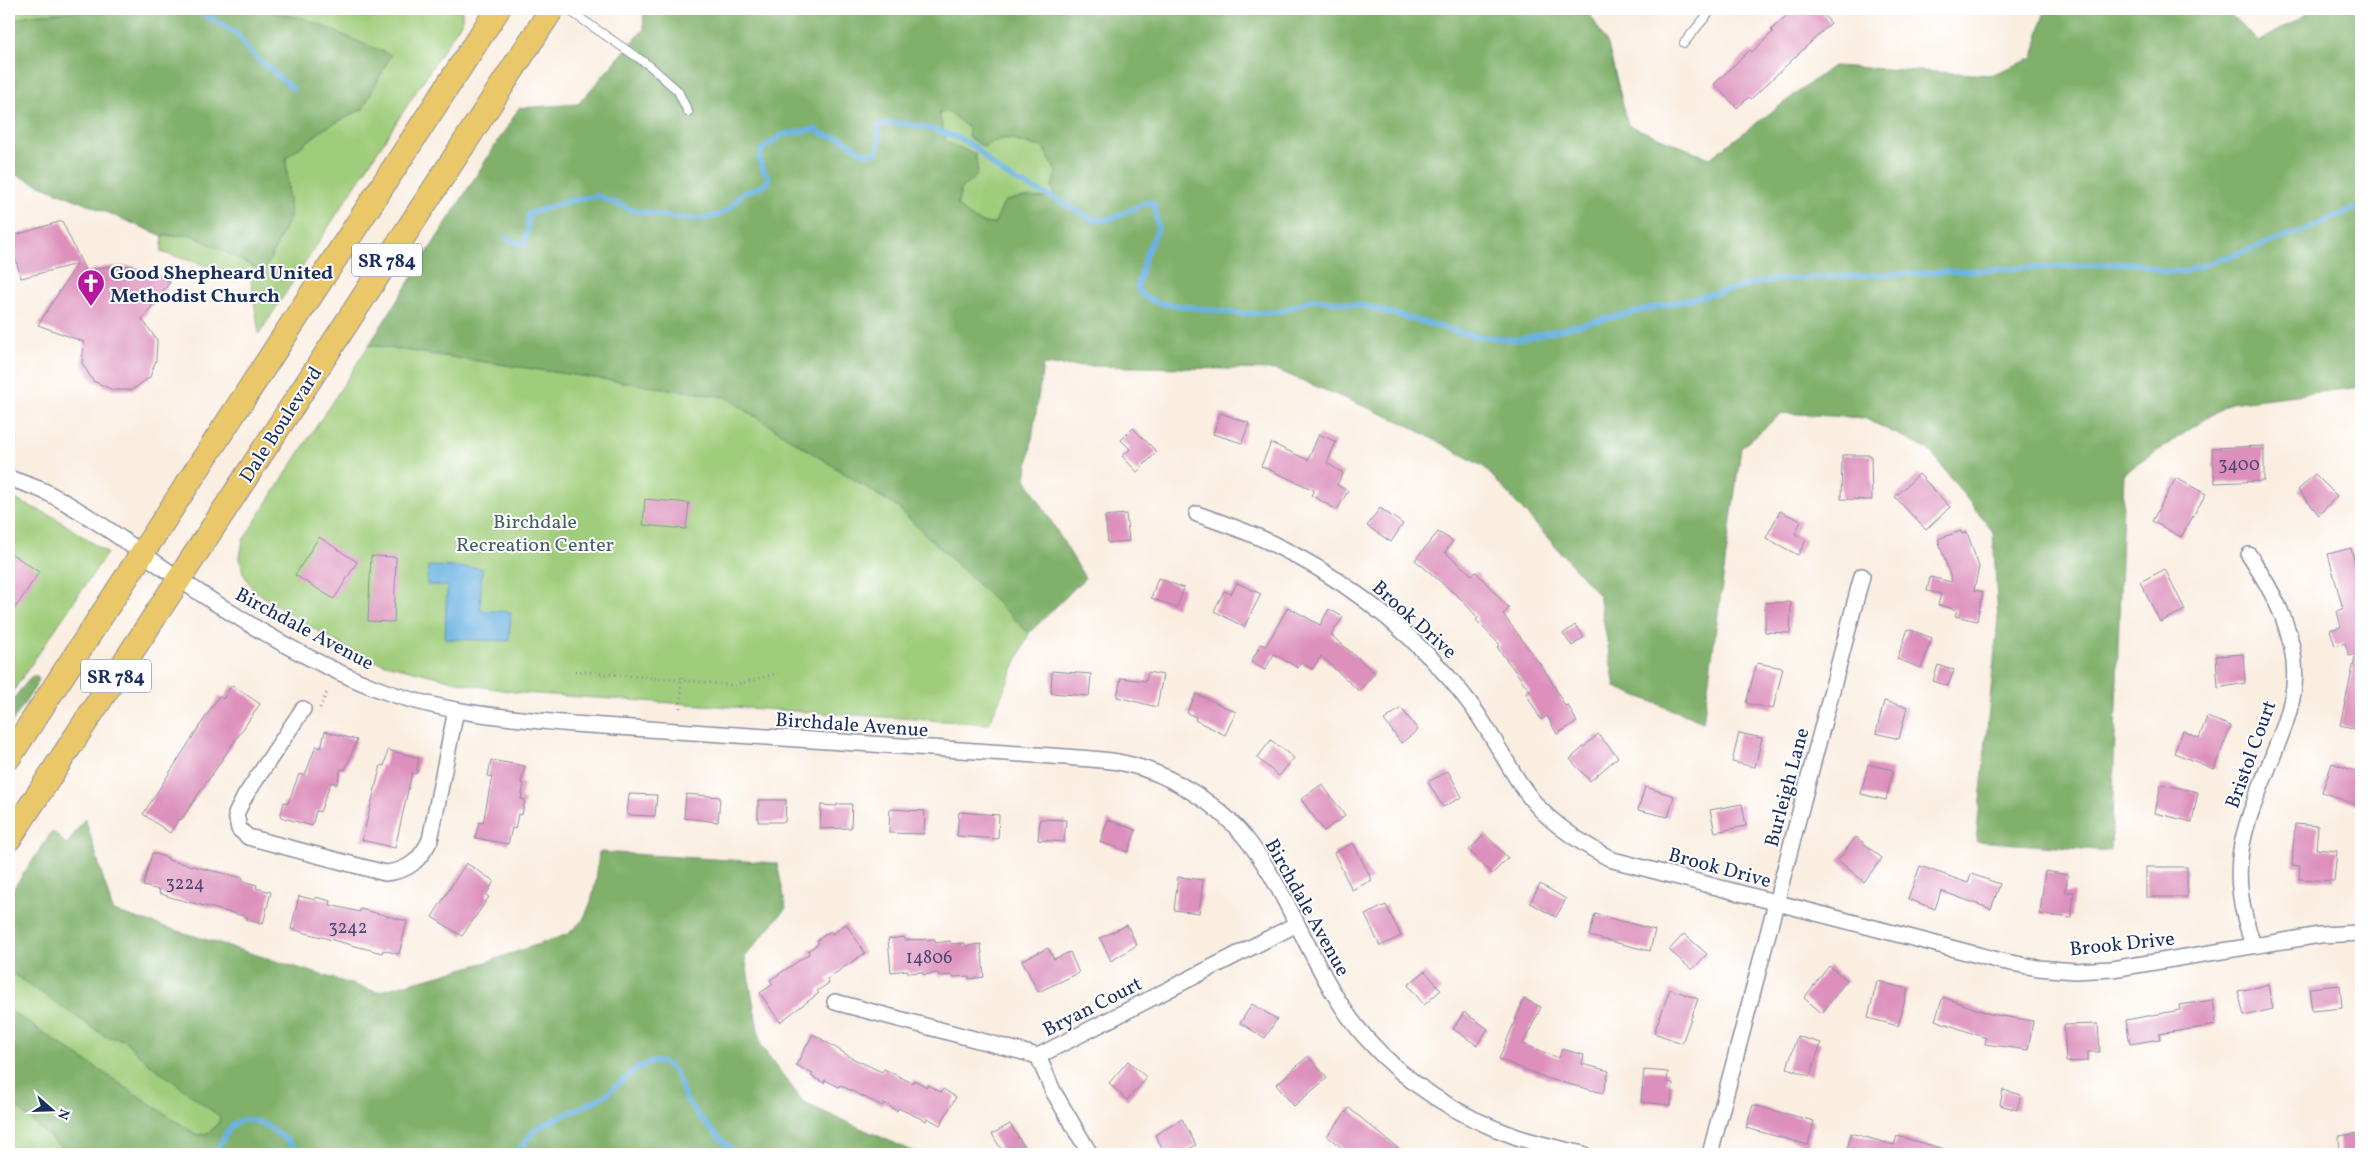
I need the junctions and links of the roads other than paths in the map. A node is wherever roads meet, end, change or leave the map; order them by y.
1 (498, 9) edge
2 (552, 9) edge
3 (567, 9) edge
4 (1712, 9) edge
5 (1684, 43) dead end
6 (688, 112) dead end
7 (9, 478) edge
8 (1198, 514) dead end
9 (142, 553) junction
10 (2250, 555) dead end
11 (1862, 576) dead end
12 (179, 579) junction
13 (303, 709) dead end
14 (456, 710) junction
15 (9, 757) edge
16 (9, 839) edge
17 (1776, 902) junction
18 (1297, 924) junction
19 (2361, 933) edge
20 (2253, 945) junction
21 (835, 1002) dead end
22 (1038, 1056) junction
23 (1090, 1154) edge
24 (1583, 1154) edge
25 (1710, 1154) edge

1 - 9 main road, SR 784
2 - 12 main road, Dale Boulevard / SR 784
3 - 6 lane
4 - 5 lane
7 - 9 street, Birchdale Avenue
8 - 17 street, Brook Drive
9 - 12 street, Birchdale Avenue
9 - 15 main road, SR 784
10 - 20 street, Bristol Court
11 - 17 street, Burleigh Lane
12 - 14 street, Birchdale Avenue
12 - 16 main road, Dale Boulevard / SR 784
13 - 14 street
14 - 18 street, Birchdale Avenue
17 - 20 street, Brook Drive
17 - 25 street, Burleigh Lane
18 - 22 street, Bryan Court
18 - 24 street, Birchdale Avenue
19 - 20 street, Brook Drive
21 - 22 street, Bryan Court
22 - 23 street

